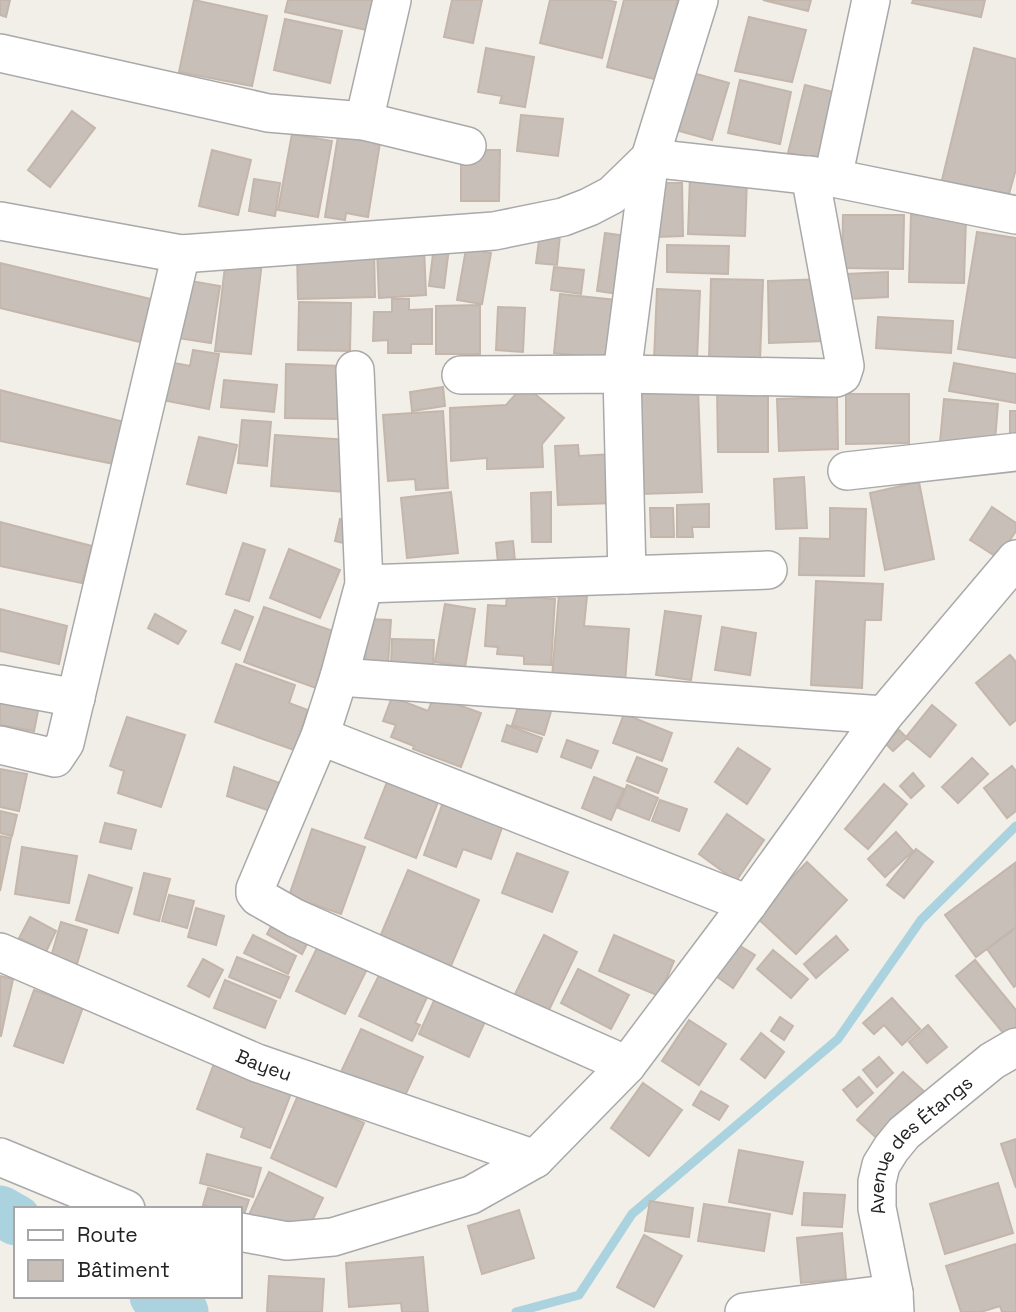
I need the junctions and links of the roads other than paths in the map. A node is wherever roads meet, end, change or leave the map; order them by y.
1 (392, 0) edge
2 (699, 0) edge
3 (871, 0) edge
4 (0, 53) edge
5 (364, 121) junction
6 (467, 146) dead end
7 (650, 158) junction
8 (822, 176) junction
9 (1016, 215) edge
10 (0, 221) edge
11 (181, 254) junction
12 (355, 370) dead end
13 (622, 374) junction
14 (461, 375) dead end
15 (1016, 452) edge
16 (847, 471) dead end
17 (1016, 559) edge
18 (768, 570) dead end
19 (627, 575) junction
20 (365, 584) junction
21 (339, 677) junction
22 (0, 684) edge
23 (76, 698) junction
24 (884, 715) junction
25 (320, 736) junction
26 (0, 745) edge
27 (748, 905) junction
28 (0, 952) edge
29 (1016, 1047) edge
30 (627, 1065) junction
31 (0, 1157) edge
32 (535, 1159) junction
33 (121, 1207) edge
34 (242, 1232) edge
35 (895, 1303) edge
36 (744, 1312) edge

1 - 5 street
2 - 7 street
3 - 8 street
4 - 5 street
5 - 6 street
7 - 8 street
7 - 11 street
7 - 13 street
8 - 9 street
8 - 13 street
10 - 11 street
11 - 23 street
12 - 20 street
13 - 14 street
13 - 19 street
15 - 16 street
17 - 24 street
18 - 19 street
19 - 20 street
20 - 21 street
21 - 24 street
21 - 25 street
22 - 23 street
23 - 26 street
24 - 27 street
25 - 27 street
25 - 30 street
27 - 30 street
28 - 32 street, Bayeu
29 - 35 street, Avenue des Étangs
30 - 32 street
31 - 33 street
32 - 34 street
35 - 36 street

